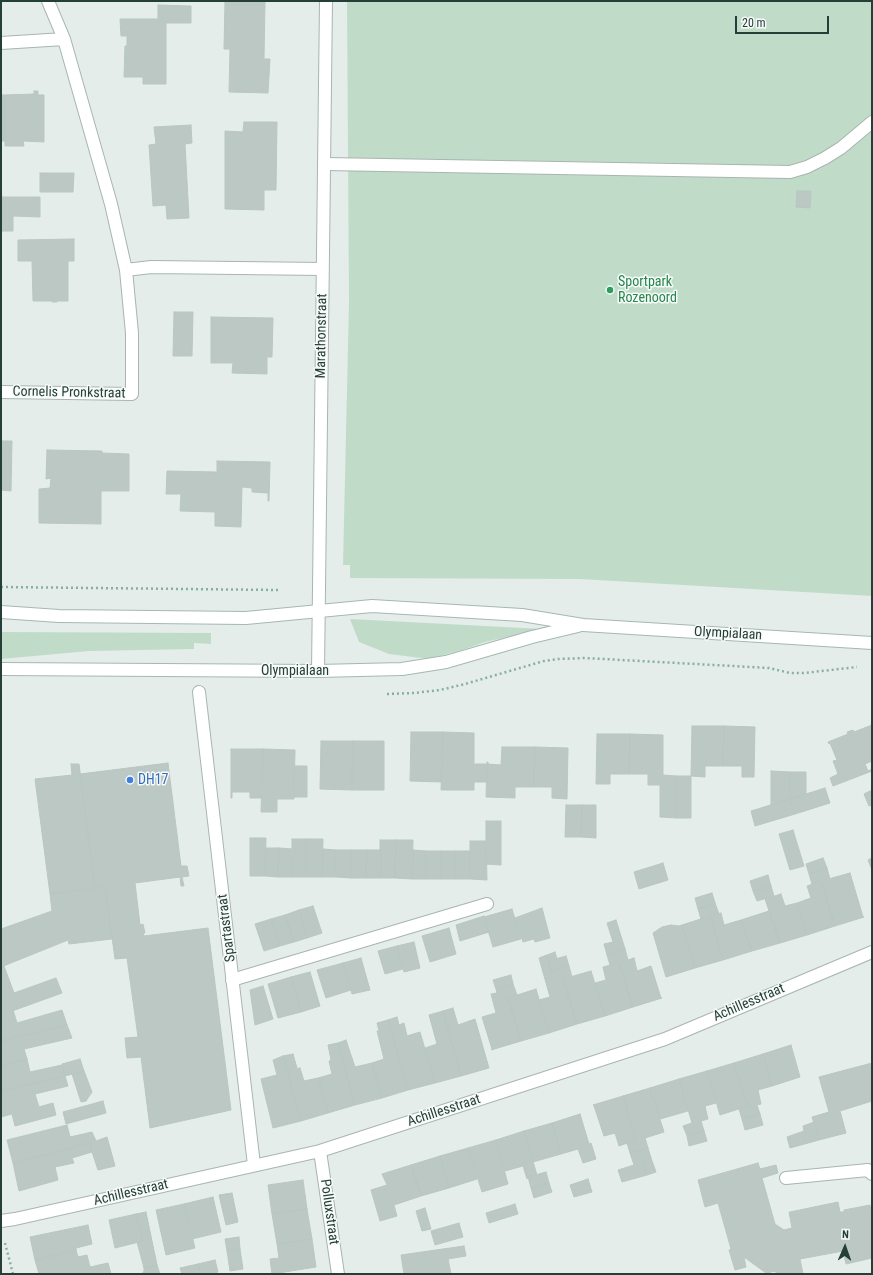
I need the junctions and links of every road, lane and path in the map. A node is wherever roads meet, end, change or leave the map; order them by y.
1 (48, 1) edge
2 (326, 1) edge
3 (64, 39) junction
4 (1, 43) edge
5 (872, 122) edge
6 (325, 164) junction
7 (323, 269) junction
8 (126, 270) junction
9 (1, 392) edge
10 (1, 587) edge
11 (283, 590) dead end
12 (319, 611) junction
13 (1, 612) edge
14 (583, 625) junction
15 (872, 643) edge
16 (1, 669) edge
17 (318, 671) junction
18 (199, 692) dead end
19 (487, 904) dead end
20 (872, 952) edge
21 (232, 980) junction
22 (320, 1151) junction
23 (254, 1165) junction
24 (872, 1174) edge
25 (786, 1178) dead end
26 (1, 1221) edge
27 (4, 1239) dead end
28 (13, 1274) edge
29 (338, 1274) edge

1 - 3 street, Cornelis Pronkstraat
2 - 6 street, Marathonstraat
3 - 4 street
3 - 8 street, Cornelis Pronkstraat
5 - 6 street
6 - 7 street, Marathonstraat
7 - 8 street
7 - 12 street, Marathonstraat
8 - 9 street, Cornelis Pronkstraat
10 - 11 path
12 - 13 street, Olympialaan
12 - 14 street, Olympialaan
12 - 17 street, Marathonstraat
14 - 15 street, Olympialaan
14 - 17 street, Olympialaan
16 - 17 street, Olympialaan
18 - 21 street, Spartastraat
19 - 21 street
20 - 22 street, Achillesstraat
21 - 23 street, Spartastraat
22 - 23 street, Achillesstraat
22 - 29 street, Polluxstraat
23 - 26 street, Achillesstraat
24 - 25 street
27 - 28 path

